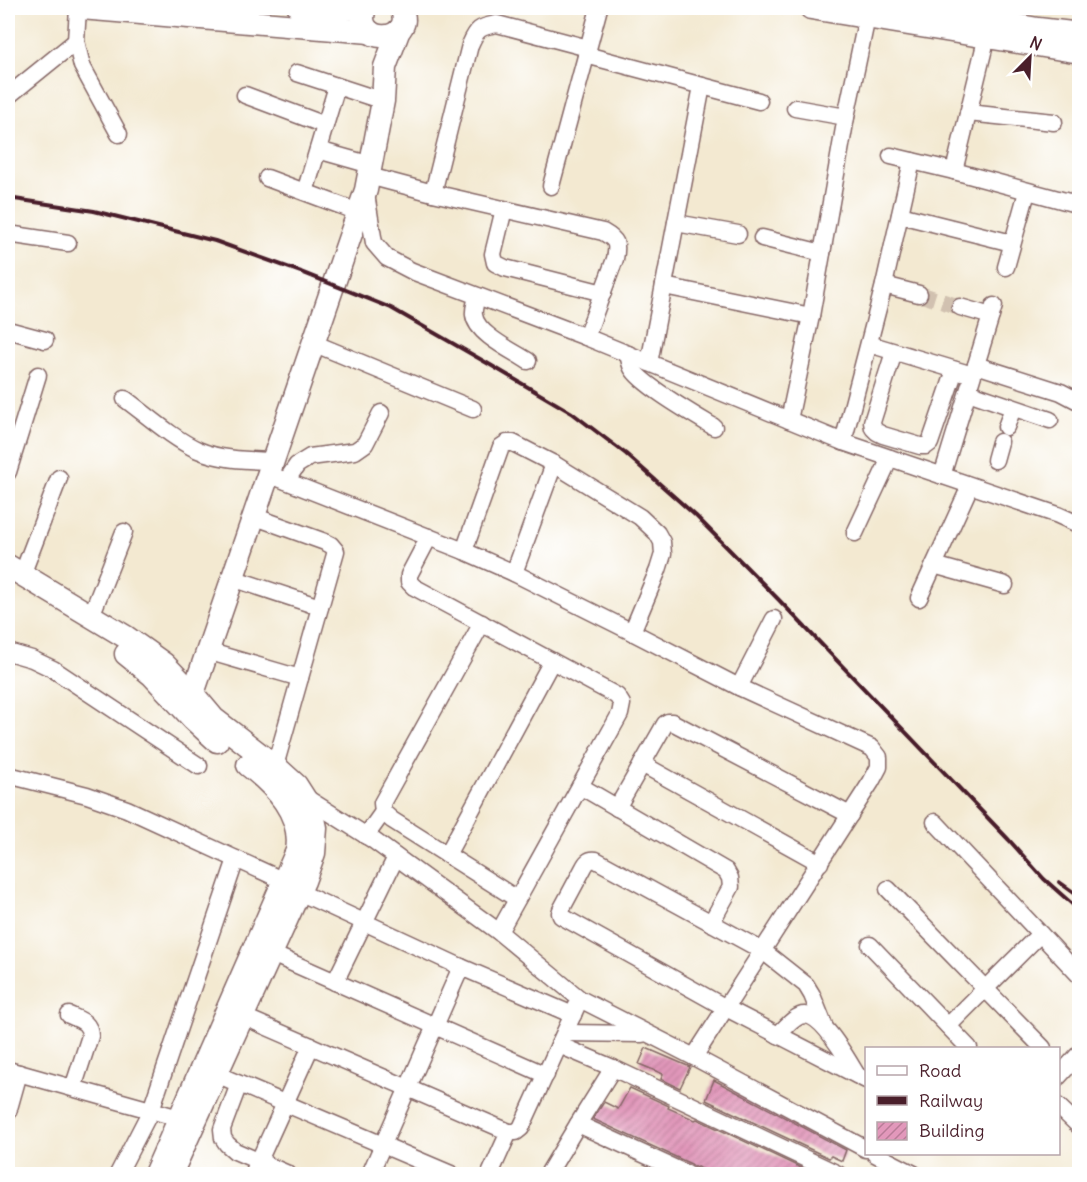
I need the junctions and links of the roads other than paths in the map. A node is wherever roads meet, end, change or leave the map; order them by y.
1 (79, 8) edge
2 (299, 8) edge
3 (365, 8) edge
4 (599, 8) edge
5 (811, 8) edge
6 (923, 13) edge
7 (404, 15) edge
8 (867, 17) junction
9 (373, 34) junction
10 (1080, 34) edge
11 (987, 36) junction
12 (76, 41) junction
13 (587, 52) junction
14 (1080, 52) edge
15 (385, 67) junction
16 (297, 73) dead end
17 (337, 86) junction
18 (702, 86) junction
19 (246, 95) dead end
20 (8, 96) edge
21 (383, 101) junction
22 (759, 101) dead end
23 (795, 108) dead end
24 (968, 113) junction
25 (846, 117) junction
26 (1054, 123) dead end
27 (325, 125) junction
28 (119, 134) dead end
29 (318, 150) junction
30 (891, 156) dead end
31 (912, 161) junction
32 (954, 171) junction
33 (368, 177) junction
34 (267, 178) dead end
35 (551, 186) dead end
36 (304, 192) junction
37 (1028, 192) junction
38 (433, 193) junction
39 (1080, 205) edge
40 (504, 209) junction
41 (358, 212) junction
42 (900, 215) junction
43 (676, 222) junction
44 (8, 234) edge
45 (738, 234) dead end
46 (762, 238) dead end
47 (68, 243) dead end
48 (1012, 243) junction
49 (822, 253) junction
50 (1006, 267) dead end
51 (884, 285) junction
52 (664, 286) junction
53 (603, 293) junction
54 (919, 294) tunnel mouth
55 (477, 296) junction
56 (960, 307) tunnel mouth
57 (811, 316) junction
58 (8, 330) edge
59 (586, 337) junction
60 (45, 340) dead end
61 (313, 343) junction
62 (868, 344) junction
63 (894, 352) junction
64 (628, 354) junction
65 (528, 361) dead end
66 (650, 363) junction
67 (955, 370) junction
68 (974, 370) junction
69 (38, 375) dead end
70 (968, 392) junction
71 (125, 399) dead end
72 (1080, 402) edge
73 (1013, 408) junction
74 (473, 409) dead end
75 (381, 413) dead end
76 (789, 420) junction
77 (1050, 420) dead end
78 (714, 427) dead end
79 (843, 442) junction
80 (890, 458) junction
81 (994, 460) dead end
82 (554, 464) junction
83 (8, 472) edge
84 (275, 472) junction
85 (942, 476) junction
86 (59, 478) dead end
87 (970, 486) junction
88 (253, 516) junction
89 (1080, 525) edge
90 (124, 532) dead end
91 (855, 532) dead end
92 (429, 537) junction
93 (464, 551) junction
94 (934, 565) junction
95 (514, 573) junction
96 (12, 574) edge
97 (232, 578) junction
98 (1005, 585) dead end
99 (920, 598) dead end
100 (320, 607) junction
101 (91, 616) junction
102 (774, 619) dead end
103 (482, 624) junction
104 (632, 632) junction
105 (207, 651) junction
106 (8, 652) edge
107 (552, 661) junction
108 (300, 678) junction
109 (739, 687) junction
110 (190, 703) junction
111 (642, 764) junction
112 (199, 766) dead end
113 (275, 766) junction
114 (8, 775) edge
115 (580, 786) junction
116 (276, 789) junction
117 (304, 796) junction
118 (617, 808) junction
119 (383, 812) junction
120 (850, 815) junction
121 (935, 822) dead end
122 (366, 836) junction
123 (447, 855) junction
124 (396, 857) junction
125 (236, 859) junction
126 (820, 863) junction
127 (291, 886) junction
128 (888, 889) dead end
129 (517, 898) junction
130 (364, 922) junction
131 (711, 923) junction
132 (499, 932) junction
133 (1040, 934) junction
134 (870, 945) dead end
135 (763, 951) junction
136 (272, 954) junction
137 (461, 967) junction
138 (1080, 976) edge
139 (334, 982) junction
140 (985, 989) junction
141 (580, 999) junction
142 (726, 1008) junction
143 (69, 1015) dead end
144 (573, 1015) junction
145 (242, 1016) junction
146 (824, 1025) junction
147 (435, 1026) junction
148 (948, 1026) junction
149 (647, 1034) junction
150 (778, 1035) junction
151 (562, 1039) junction
152 (311, 1046) junction
153 (968, 1047) edge
154 (1042, 1047) edge
155 (1080, 1053) edge
156 (694, 1057) junction
157 (613, 1068) junction
158 (1060, 1071) edge
159 (13, 1072) edge
160 (216, 1074) junction
161 (546, 1075) junction
162 (862, 1078) edge
163 (239, 1084) junction
164 (408, 1088) junction
165 (74, 1089) junction
166 (284, 1103) junction
167 (1060, 1107) edge
168 (151, 1110) junction
169 (8, 1112) edge
170 (179, 1118) junction
171 (578, 1124) junction
172 (1080, 1127) edge
173 (509, 1132) junction
174 (383, 1146) junction
175 (865, 1148) edge
176 (876, 1155) edge
177 (256, 1168) edge
178 (891, 1169) edge
179 (118, 1174) edge
180 (155, 1174) edge
181 (171, 1174) edge
182 (288, 1174) edge
183 (370, 1174) edge
184 (451, 1174) edge
185 (490, 1174) edge
186 (548, 1174) edge
187 (687, 1174) edge
188 (838, 1174) edge
189 (914, 1174) edge

1 - 9 main road
1 - 12 street
2 - 3 main road
3 - 9 main road
4 - 13 street
5 - 8 main road
6 - 8 main road
6 - 10 main road
6 - 11 main road
7 - 9 main road
7 - 15 main road
8 - 25 street
9 - 15 main road
11 - 14 main road
11 - 24 street
12 - 20 street
12 - 28 street
13 - 18 street
13 - 35 street
13 - 38 street
15 - 21 main road
16 - 17 street
17 - 21 street
17 - 27 street
18 - 22 street
18 - 43 street
19 - 27 street
21 - 33 main road
23 - 25 street
24 - 26 street
24 - 32 street
25 - 49 street
27 - 29 street
29 - 33 street
29 - 36 street
30 - 31 street
31 - 32 street
31 - 42 street
32 - 37 street
33 - 38 street
33 - 41 main road
33 - 55 street
34 - 36 street
36 - 41 street
37 - 39 street
37 - 48 street
38 - 40 street
40 - 53 street
40 - 53 street
41 - 61 main road
42 - 48 street
42 - 51 street
43 - 45 street
43 - 52 street
44 - 47 street
46 - 49 street
48 - 50 street
49 - 57 street
51 - 54 street
51 - 62 street
52 - 57 street
52 - 66 street
53 - 59 street
55 - 59 street
55 - 65 street
56 - 68 street
57 - 76 street
58 - 60 street
59 - 64 street
61 - 74 street
61 - 84 main road
62 - 63 street
62 - 79 street
63 - 67 street
63 - 67 street
64 - 66 street
64 - 78 street
66 - 76 street
67 - 68 street
68 - 70 street
68 - 72 street
69 - 83 street
70 - 73 street
70 - 85 street
71 - 84 street
73 - 77 street
73 - 81 street
75 - 84 street
76 - 79 street
79 - 80 street
80 - 85 street
80 - 91 street
82 - 93 street
82 - 95 street
82 - 104 street
84 - 88 main road
84 - 92 street
85 - 87 street
86 - 96 street
87 - 89 street
87 - 94 street
88 - 97 main road
88 - 100 street
90 - 101 street
92 - 93 street
92 - 103 street
93 - 95 street
94 - 98 street
94 - 99 street
95 - 104 street
96 - 101 main road
96 - 110 main road
97 - 100 street
97 - 105 main road
100 - 108 street
101 - 110 main road
102 - 109 street
103 - 107 street
103 - 119 street
104 - 109 street
105 - 108 street
105 - 110 main road
106 - 112 street
107 - 115 street
107 - 123 street
108 - 113 street
109 - 120 street
110 - 113 main road
110 - 116 main road
111 - 118 street
111 - 120 street
111 - 126 street
113 - 117 main road
114 - 125 street
115 - 118 street
115 - 129 street
116 - 117 street
116 - 127 main road
117 - 122 street
117 - 127 main road
118 - 131 street
119 - 122 street
119 - 123 street
120 - 126 street
121 - 133 street
122 - 124 street
123 - 129 street
124 - 130 street
124 - 132 street
125 - 127 street
125 - 168 street
126 - 135 street
127 - 130 street
127 - 136 main road
127 - 170 main road
128 - 140 street
129 - 132 street
130 - 137 street
130 - 139 street
131 - 135 street
131 - 142 street
132 - 141 street
133 - 138 street
133 - 140 street
134 - 148 street
135 - 142 street
135 - 146 street
136 - 139 street
136 - 145 main road
137 - 144 street
137 - 147 street
139 - 147 street
140 - 148 street
140 - 154 street
141 - 144 street
141 - 149 street
142 - 150 street
142 - 156 street
143 - 165 street
144 - 151 street
145 - 152 street
145 - 160 main road
146 - 150 street
146 - 162 street
147 - 161 street
147 - 164 street
148 - 153 street
149 - 151 street
149 - 156 street
150 - 162 street
151 - 157 street
151 - 161 street
152 - 164 street
152 - 166 street
155 - 158 street
156 - 175 street
157 - 171 street
157 - 188 street
159 - 165 street
159 - 169 street
160 - 163 street
160 - 181 main road
161 - 173 street
163 - 166 street
163 - 177 street
164 - 173 street
164 - 174 street
165 - 168 street
166 - 174 street
166 - 177 street
167 - 172 street
168 - 170 street
168 - 179 street
170 - 180 main road
171 - 186 street
171 - 187 street
173 - 185 street
174 - 183 street
174 - 184 street
176 - 178 street
177 - 182 street
178 - 189 street

